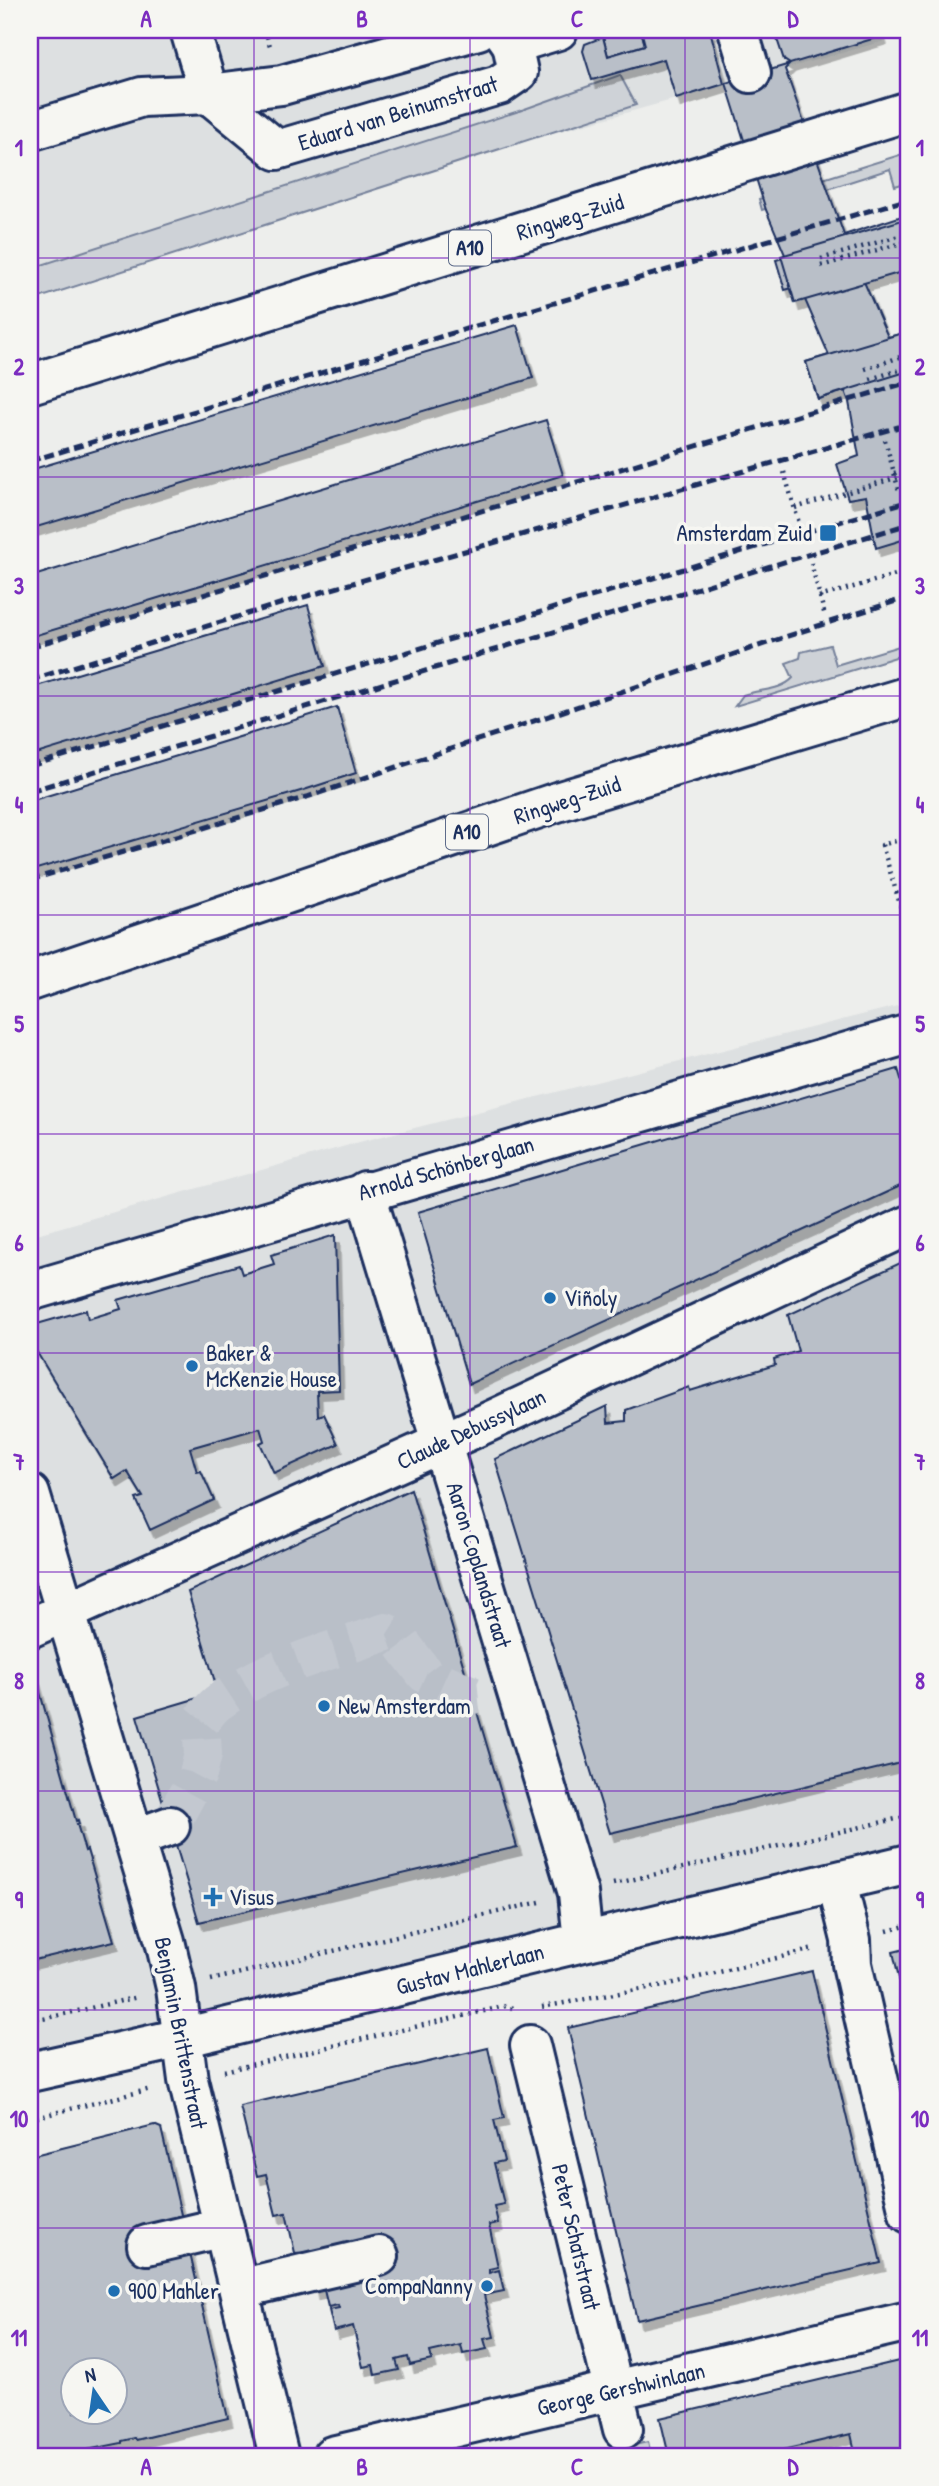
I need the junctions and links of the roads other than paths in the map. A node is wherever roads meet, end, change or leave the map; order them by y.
1 (190, 30) edge
2 (558, 30) edge
3 (738, 30) edge
4 (497, 34) edge
5 (751, 73) dead end
6 (209, 94) junction
7 (909, 111) edge
8 (30, 131) edge
9 (30, 384) edge
10 (909, 696) edge
11 (30, 981) edge
12 (909, 1034) edge
13 (365, 1191) junction
14 (909, 1225) edge
15 (30, 1291) edge
16 (442, 1442) junction
17 (30, 1494) edge
18 (67, 1612) junction
19 (30, 1628) edge
20 (170, 1826) tunnel mouth
21 (134, 1839) junction
22 (909, 1864) edge
23 (838, 1883) junction
24 (583, 1941) junction
25 (527, 2028) road end
26 (182, 2038) junction
27 (30, 2072) edge
28 (909, 2213) edge
29 (224, 2227) junction
30 (147, 2245) dead end
31 (379, 2256) dead end
32 (239, 2289) junction
33 (909, 2320) edge
34 (613, 2391) junction
35 (623, 2429) dead end
36 (279, 2456) edge
37 (332, 2456) edge

1 - 6 main road
2 - 4 main road
3 - 5 main road
4 - 6 main road
4 - 6 main road, Eduard van Beinumstraat
6 - 8 main road
7 - 9 main road, Ringweg-Zuid / A10
10 - 11 main road, Ringweg-Zuid / A10
12 - 13 main road, Arnold Schönberglaan
13 - 15 main road, Arnold Schönberglaan
13 - 16 main road, Aaron Coplandstraat
14 - 16 main road, Claude Debussylaan
16 - 18 main road, Claude Debussylaan
16 - 24 main road, Aaron Coplandstraat
17 - 18 main road, Benjamin Brittenstraat
18 - 19 main road, Claude Debussylaan
18 - 21 main road, Benjamin Brittenstraat
20 - 21 main road
21 - 26 main road, Benjamin Brittenstraat
22 - 23 main road, Gustav Mahlerlaan
23 - 24 main road, Gustav Mahlerlaan
23 - 28 main road
24 - 26 main road, Gustav Mahlerlaan
25 - 34 main road, Peter Schatstraat
26 - 27 main road, Gustav Mahlerlaan
26 - 29 main road, Benjamin Brittenstraat
29 - 30 main road
29 - 32 main road, Benjamin Brittenstraat
31 - 32 main road
32 - 36 main road, Benjamin Brittenstraat
33 - 34 main road, George Gershwinlaan
34 - 35 main road, Peter Schatstraat
34 - 37 main road, George Gershwinlaan

